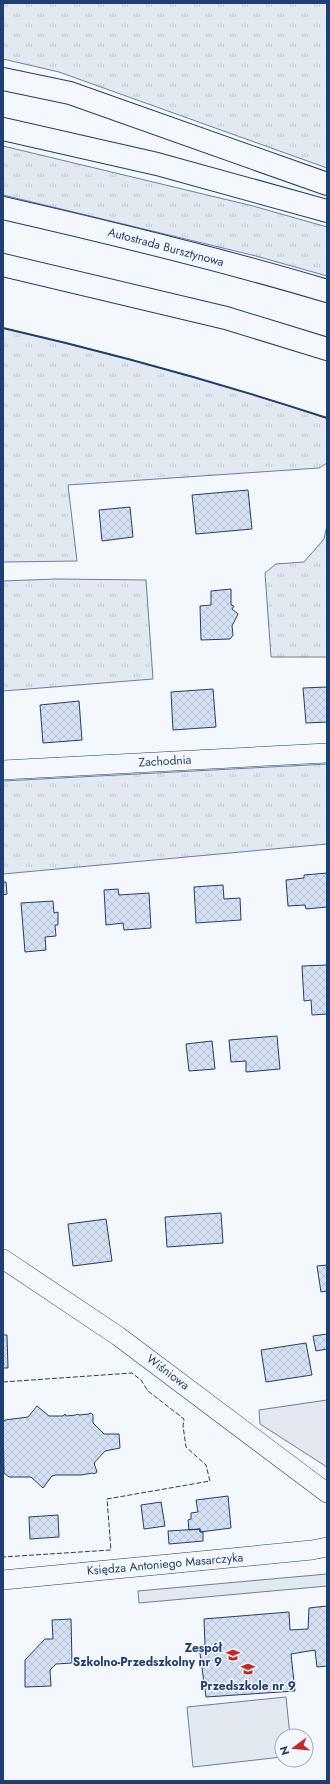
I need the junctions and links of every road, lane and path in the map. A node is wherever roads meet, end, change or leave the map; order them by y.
1 (3, 79) edge
2 (3, 129) edge
3 (327, 184) edge
4 (3, 208) edge
5 (327, 211) edge
6 (3, 265) edge
7 (327, 291) edge
8 (327, 348) edge
9 (327, 753) edge
10 (3, 770) edge
11 (3, 1259) edge
12 (327, 1493) edge
13 (327, 1547) edge
14 (3, 1580) edge

1 - 3 highway
2 - 5 highway
4 - 7 highway, Autostrada Bursztynowa
6 - 8 highway
9 - 10 street, Zachodnia
11 - 12 street, Wiśniowa
13 - 14 street, Księdza Antoniego Masarczyka

